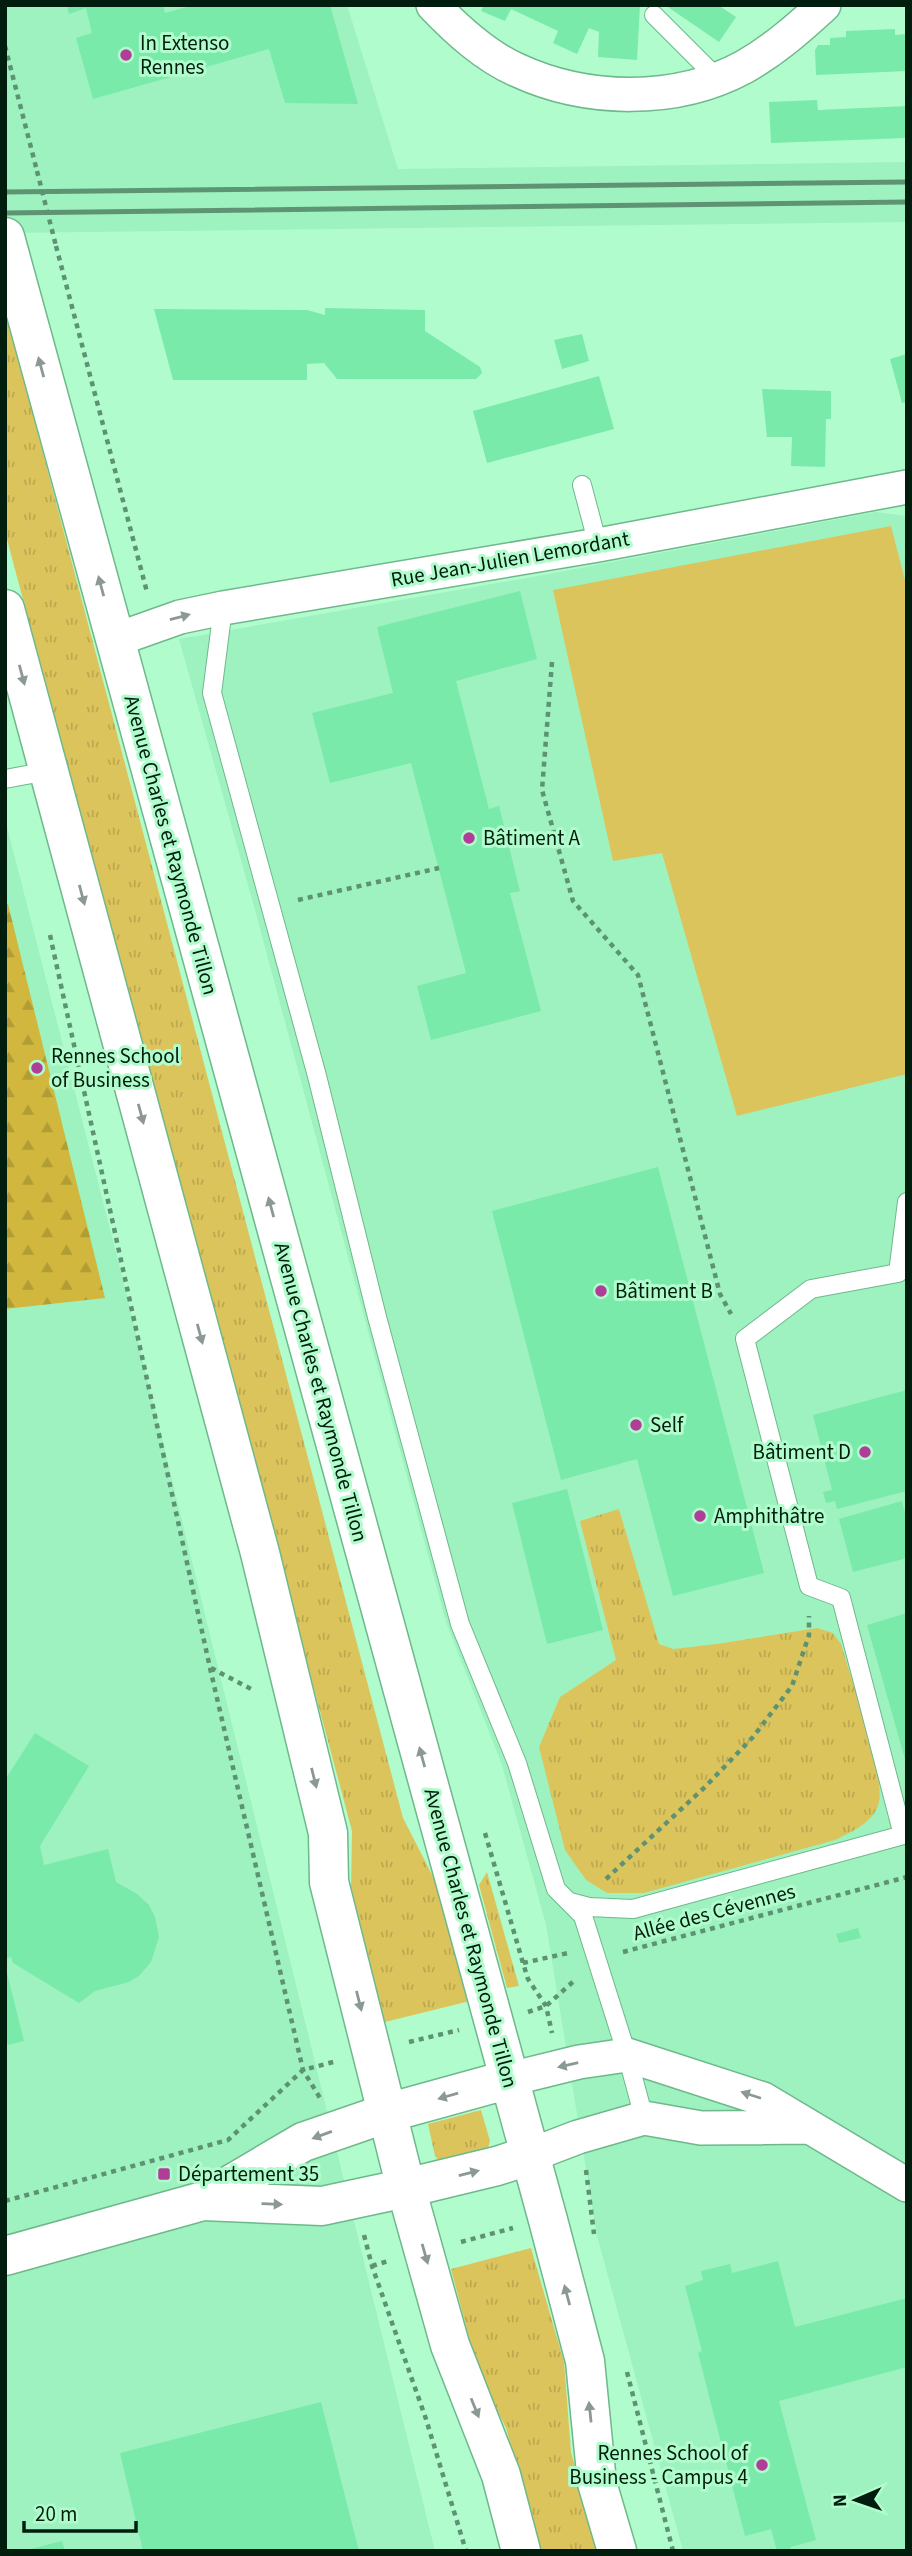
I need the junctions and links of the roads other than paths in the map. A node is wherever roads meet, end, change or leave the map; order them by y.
1 (433, 5) edge
2 (824, 5) edge
3 (654, 15) dead end
4 (717, 78) junction
5 (6, 241) edge
6 (582, 485) dead end
7 (907, 487) edge
8 (585, 547) junction
9 (223, 608) junction
10 (5, 609) edge
11 (115, 640) junction
12 (48, 771) junction
13 (5, 779) edge
14 (907, 1202) edge
15 (905, 1835) edge
16 (570, 1902) junction
17 (627, 2055) junction
18 (510, 2079) junction
19 (387, 2113) junction
20 (644, 2118) junction
21 (812, 2127) junction
22 (531, 2155) junction
23 (907, 2185) edge
24 (406, 2188) junction
25 (204, 2201) junction
26 (5, 2256) edge
27 (521, 2551) edge
28 (617, 2551) edge

1 - 4 street
2 - 4 street
3 - 4 lane
11 -> 5 main road, Avenue Charles et Raymonde Tillon
6 - 8 lane
7 - 8 street, Rue Jean-Julien Lemordant
8 - 9 street, Rue Jean-Julien Lemordant
11 -> 9 street, Rue Jean-Julien Lemordant
9 - 16 lane
10 -> 12 main road
18 -> 11 main road, Avenue Charles et Raymonde Tillon
12 - 13 lane
12 -> 19 main road
14 - 15 lane
15 - 16 lane
16 - 17 lane
17 -> 18 street
17 - 20 lane
21 -> 17 street
18 -> 19 main road
18 - 22 main road, Avenue Charles et Raymonde Tillon
19 - 24 main road
19 -> 25 main road
20 - 21 street
20 - 22 street
21 - 23 street
24 -> 22 main road
28 -> 22 main road, Avenue Charles et Raymonde Tillon
25 -> 24 main road
24 -> 27 main road
25 - 26 main road

